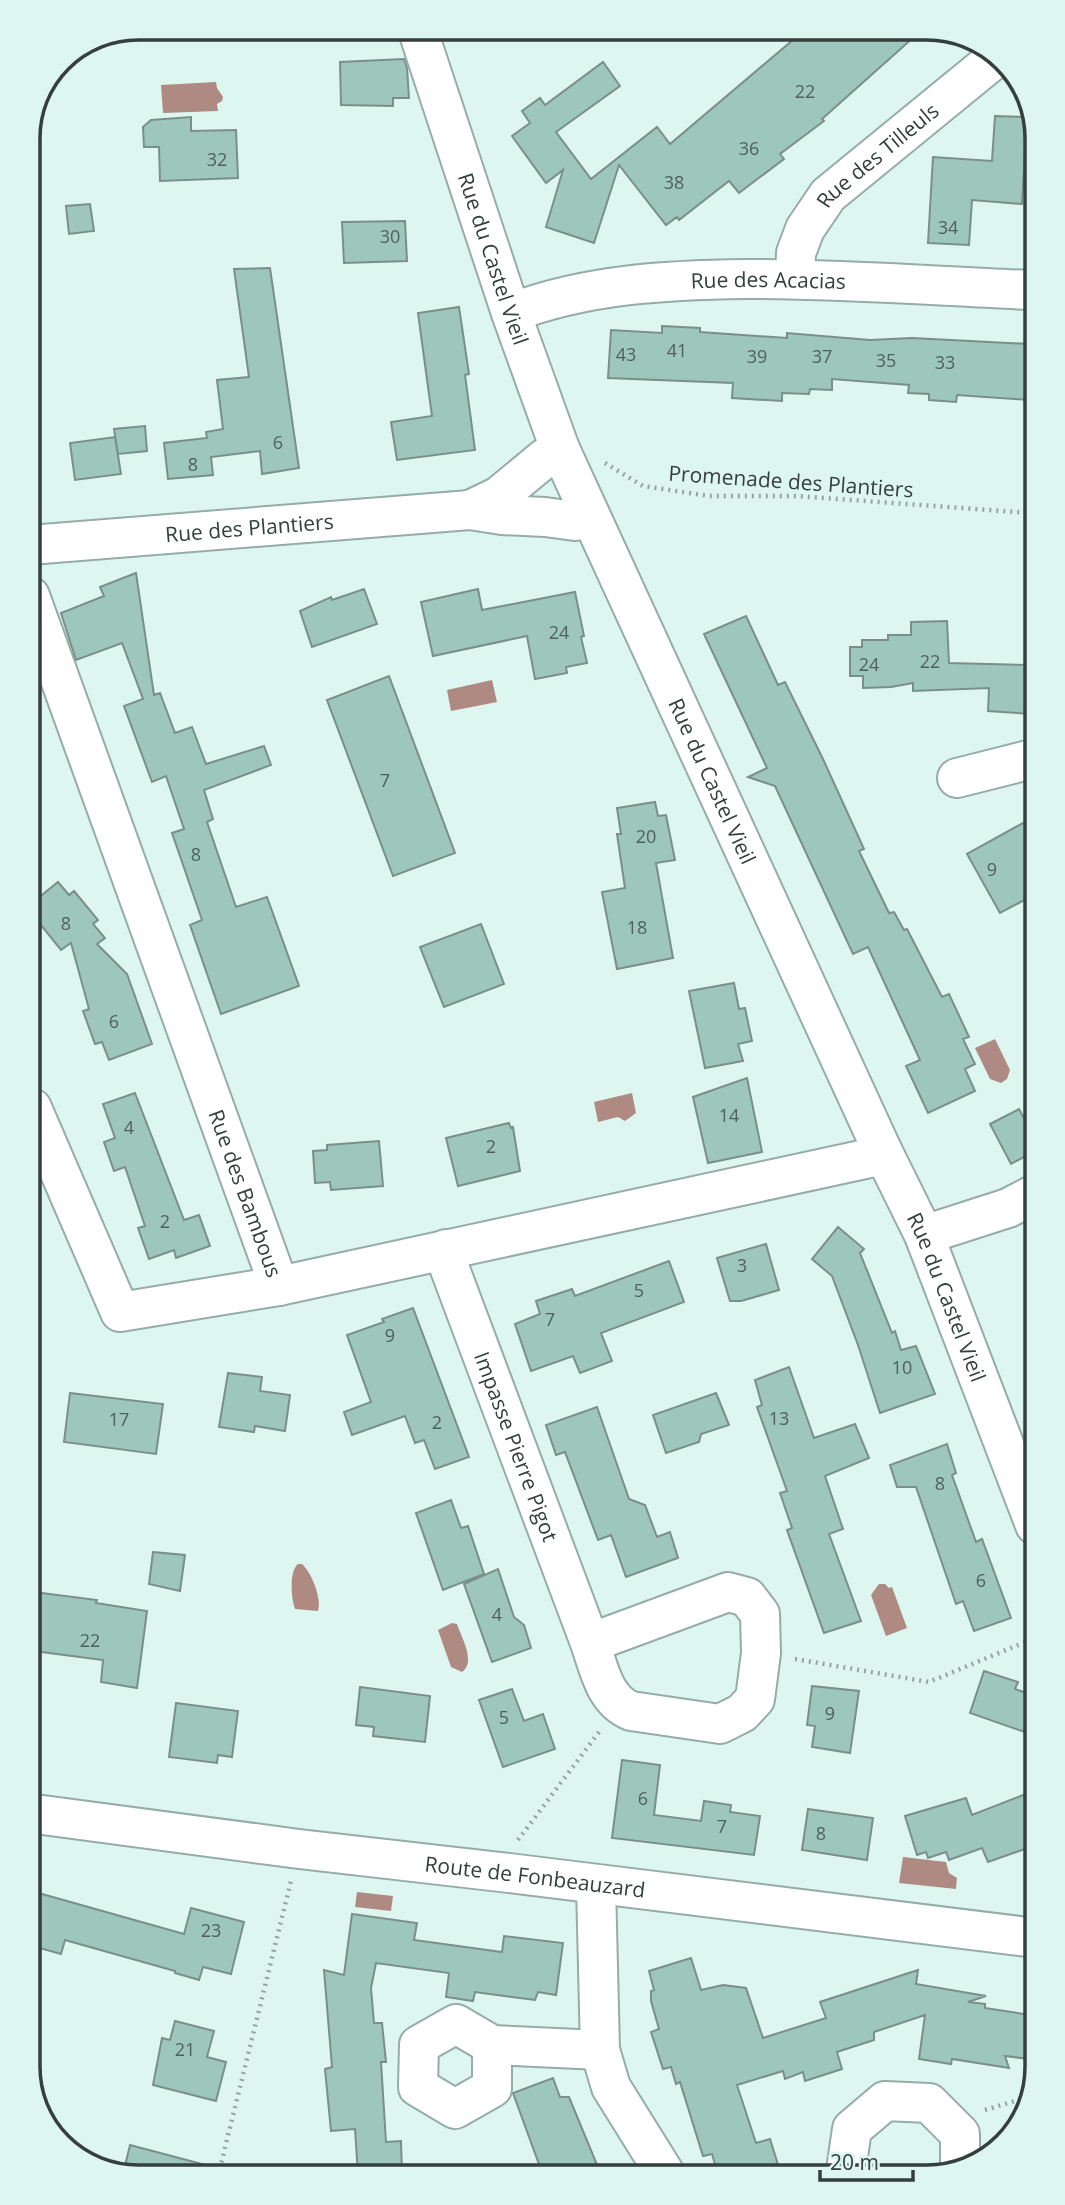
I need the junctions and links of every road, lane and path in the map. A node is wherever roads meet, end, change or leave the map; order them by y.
1 (421, 40) edge
2 (989, 63) edge
3 (795, 279) junction
4 (1025, 290) edge
5 (511, 313) junction
6 (560, 450) junction
7 (598, 457) dead end
8 (470, 510) junction
9 (1025, 513) edge
10 (590, 515) junction
11 (40, 544) edge
12 (40, 624) edge
13 (1025, 761) edge
14 (957, 778) dead end
15 (40, 1127) edge
16 (882, 1150) junction
17 (1025, 1199) edge
18 (924, 1234) junction
19 (446, 1249) junction
20 (279, 1286) junction
21 (1025, 1499) edge
22 (1025, 1642) edge
23 (590, 1643) junction
24 (761, 1653) junction
25 (618, 1706) junction
26 (40, 1815) edge
27 (299, 1849) junction
28 (509, 1872) junction
29 (596, 1885) junction
30 (1025, 1937) edge
31 (492, 2045) dead end
32 (600, 2050) junction
33 (1019, 2099) edge
34 (960, 2151) edge
35 (221, 2165) edge
36 (660, 2165) edge
37 (847, 2165) edge

1 - 5 street, Rue du Castel Vieil
2 - 3 street, Rue des Tilleuls
3 - 4 street, Rue des Acacias
3 - 5 street, Rue des Acacias
5 - 6 street, Rue du Castel Vieil
6 - 8 street, Rue des Plantiers
6 - 10 street, Rue du Castel Vieil
7 - 9 path, Promenade des Plantiers
8 - 10 street, Rue des Plantiers
8 - 11 street, Rue des Plantiers
10 - 16 street, Rue du Castel Vieil
12 - 20 street, Rue des Bambous
13 - 14 street
15 - 20 street
16 - 18 street, Rue du Castel Vieil
16 - 19 street, Rue des Bambous
17 - 18 street
18 - 21 street, Rue du Castel Vieil
19 - 20 street, Rue des Bambous
19 - 23 street, Impasse Pierre Pigot
22 - 24 path
23 - 24 street
23 - 25 street, Impasse Pierre Pigot
24 - 25 street
25 - 28 path
26 - 27 street, Route de Fonbeauzard
27 - 28 street, Route de Fonbeauzard
27 - 35 path
28 - 29 street, Route de Fonbeauzard
29 - 30 street, Route de Fonbeauzard
29 - 32 street
31 - 32 street
32 - 36 street
33 - 34 path
34 - 37 street

